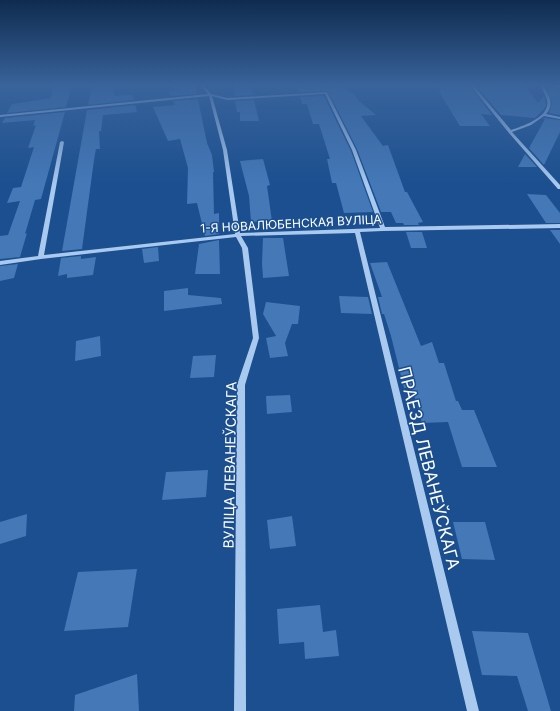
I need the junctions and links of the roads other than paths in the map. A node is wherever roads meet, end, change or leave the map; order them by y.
1 (216, 118) edge
2 (338, 118) edge
3 (499, 118) edge
4 (537, 118) edge
5 (510, 132) junction
6 (62, 142) dead end
7 (560, 188) edge
8 (560, 226) edge
9 (383, 229) junction
10 (357, 231) junction
11 (238, 235) junction
12 (41, 257) junction
13 (0, 263) edge
14 (240, 711) edge
15 (473, 711) edge

1 - 11 street, ВУЛІЦА ЛЕВАНЕЎСКАГА
2 - 9 street
3 - 5 street
4 - 5 street
5 - 7 street
6 - 12 street
8 - 9 street, 1-Я НОВАЛЮБЕНСКАЯ ВУЛІЦА
9 - 10 street, 1-Я НОВАЛЮБЕНСКАЯ ВУЛІЦА
10 - 11 street, 1-Я НОВАЛЮБЕНСКАЯ ВУЛІЦА
10 - 15 street, ПРАЕЗД ЛЕВАНЕЎСКАГА
11 - 12 street, 1-Я НОВАЛЮБЕНСКАЯ ВУЛІЦА
11 - 14 street, ВУЛІЦА ЛЕВАНЕЎСКАГА
12 - 13 street, 1-Я НОВАЛЮБЕНСКАЯ ВУЛІЦА

